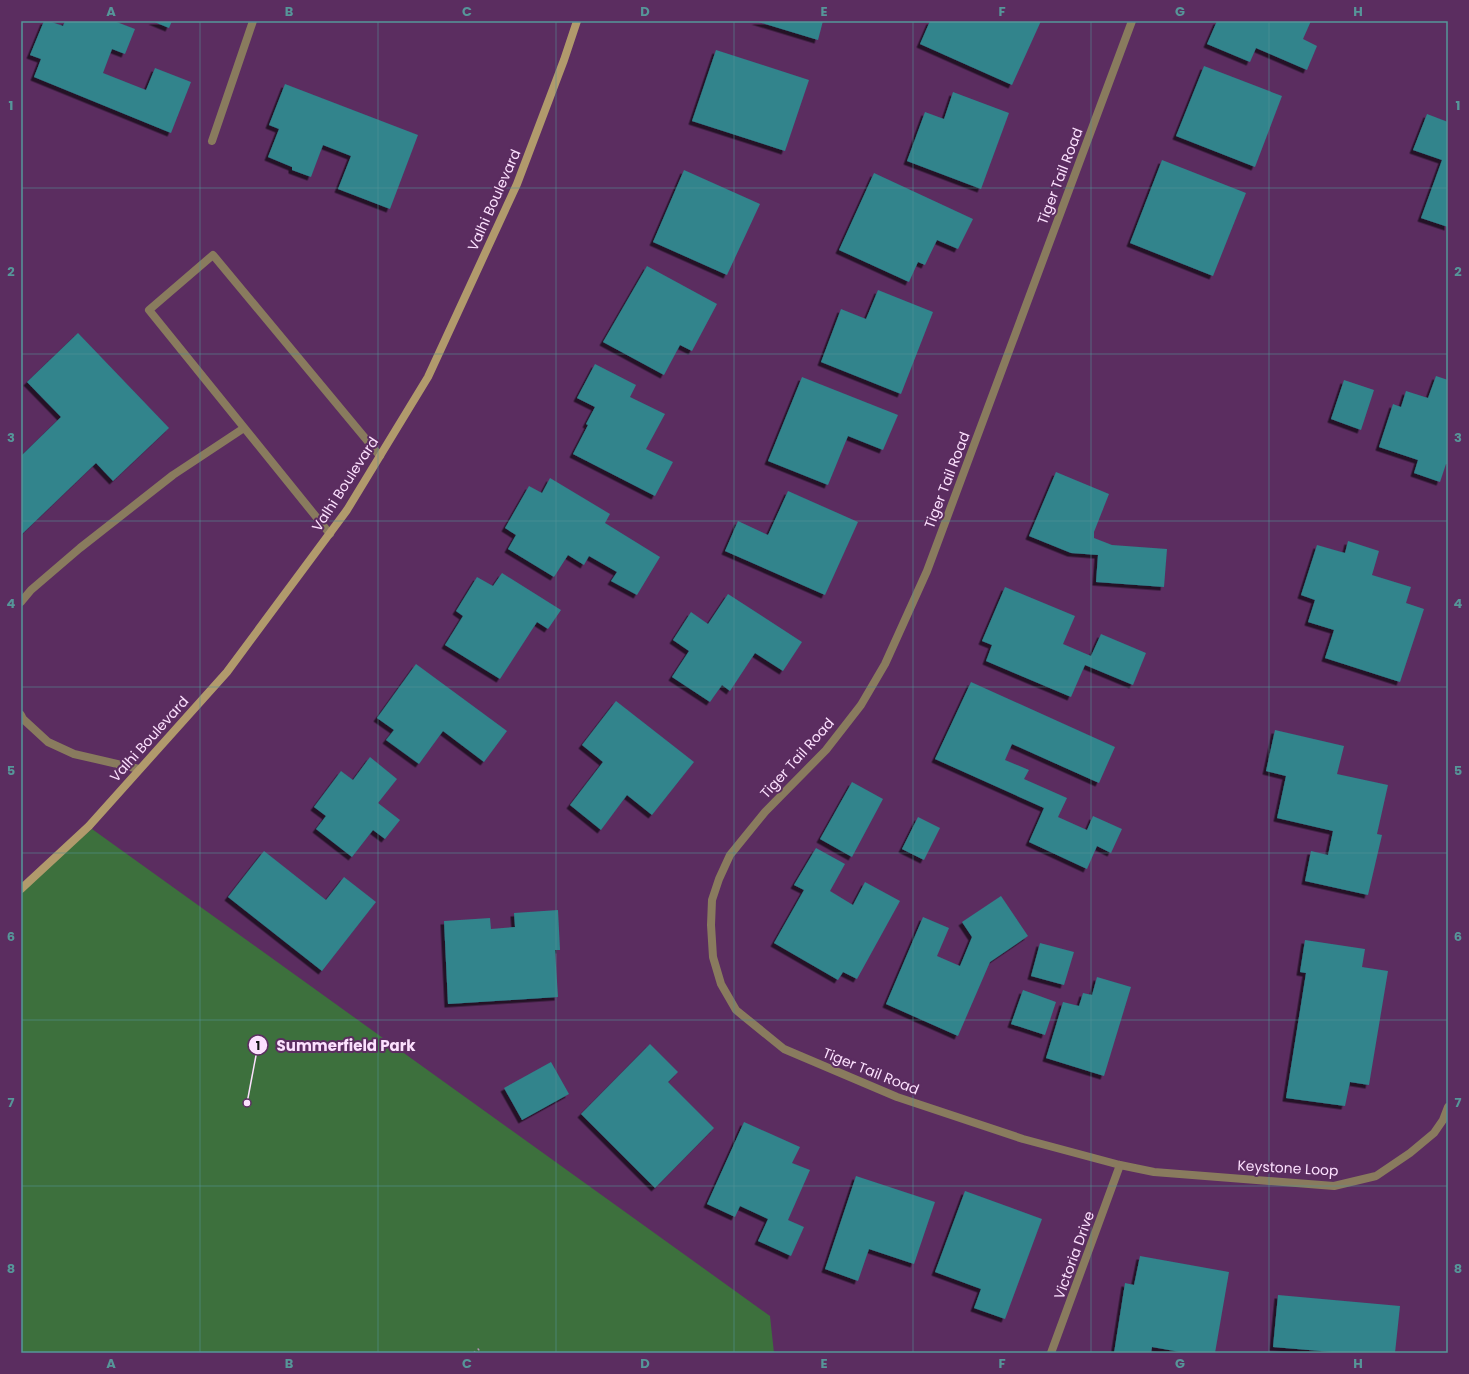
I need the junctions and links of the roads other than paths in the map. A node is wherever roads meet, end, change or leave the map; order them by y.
1 (253, 21) edge
2 (577, 21) edge
3 (1132, 21) edge
4 (212, 141) dead end
5 (244, 428) junction
6 (380, 456) junction
7 (330, 534) junction
8 (21, 602) edge
9 (21, 715) edge
10 (139, 769) junction
11 (21, 889) edge
12 (1448, 1107) edge
13 (1120, 1165) junction
14 (1052, 1353) edge

1 - 4 street
2 - 6 street, Valhi Boulevard
3 - 13 street, Tiger Tail Road
5 - 6 street
5 - 7 street
5 - 8 street
6 - 7 street, Valhi Boulevard
7 - 10 street, Valhi Boulevard
9 - 10 street
10 - 11 street, Valhi Boulevard
12 - 13 street, Keystone Loop
13 - 14 street, Victoria Drive

